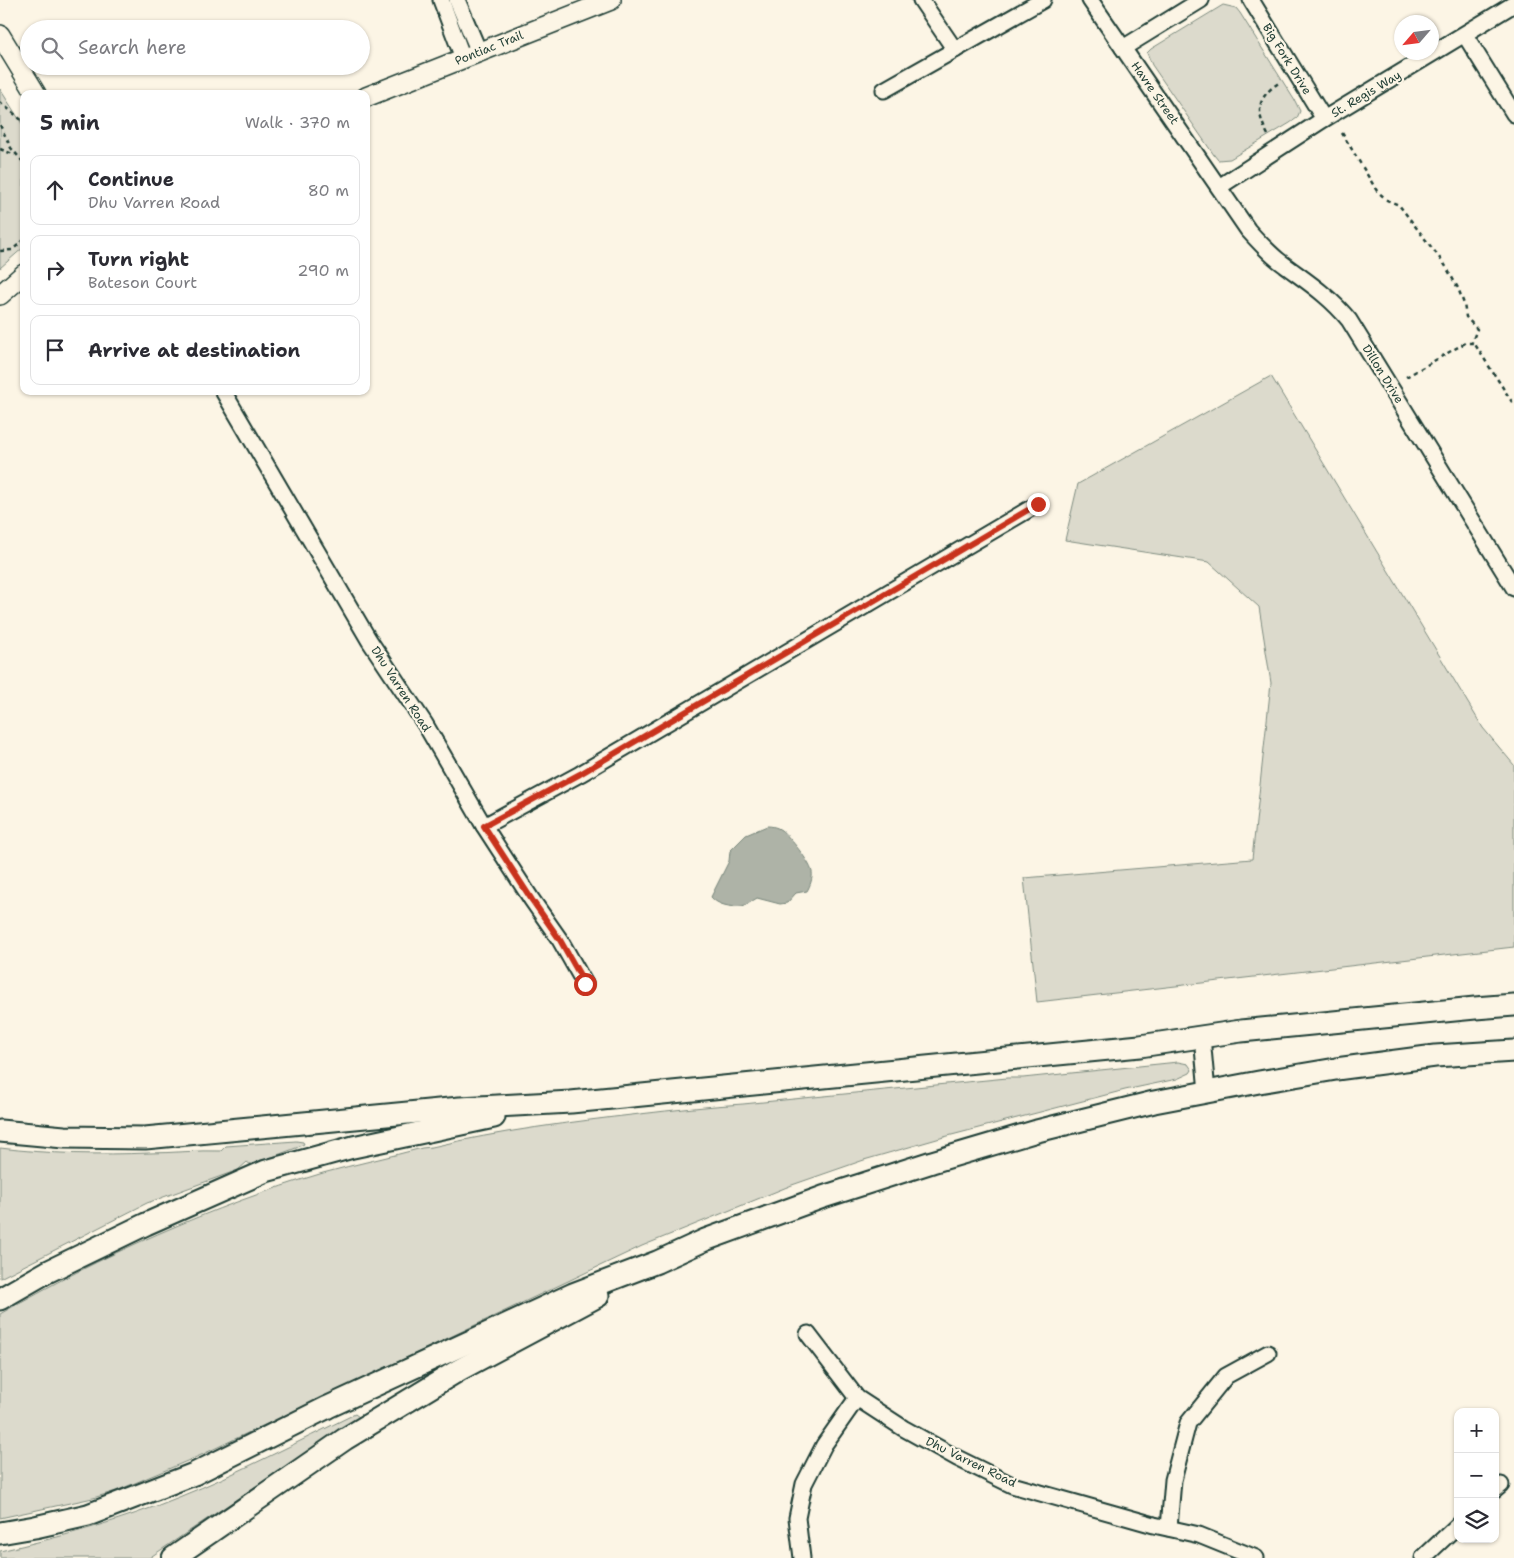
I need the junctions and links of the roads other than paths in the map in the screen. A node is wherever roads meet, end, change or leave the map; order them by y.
1 (441, 0) edge
2 (457, 0) edge
3 (611, 0) edge
4 (921, 0) edge
5 (1043, 0) edge
6 (1090, 0) edge
7 (1202, 0) edge
8 (1251, 0) edge
9 (1514, 4) edge
10 (0, 35) edge
11 (1465, 35) junction
12 (1123, 48) junction
13 (955, 50) junction
14 (471, 55) junction
15 (20, 68) edge
16 (24, 75) edge
17 (34, 90) edge
18 (884, 90) dead end
19 (370, 95) edge
20 (1514, 114) edge
21 (1324, 119) junction
22 (1219, 187) junction
23 (20, 278) edge
24 (0, 295) edge
25 (225, 395) edge
26 (1038, 504) dead end
27 (1514, 588) edge
28 (484, 826) junction
29 (585, 984) dead end
30 (1514, 1005) edge
31 (1202, 1037) junction
32 (1514, 1051) edge
33 (1207, 1092) junction
34 (571, 1102) junction
35 (0, 1130) edge
36 (657, 1262) junction
37 (0, 1299) edge
38 (808, 1334) dead end
39 (1268, 1353) dead end
40 (857, 1398) junction
41 (1168, 1528) junction
42 (1454, 1529) edge
43 (0, 1533) edge
44 (172, 1558) edge
45 (802, 1558) edge
46 (1256, 1558) edge
47 (1423, 1558) edge

1 - 14 street
2 - 14 street
3 - 14 main road, Pontiac Trail
4 - 13 street
5 - 13 street
6 - 12 street, Havre Street
7 - 12 street
8 - 21 street, Big Fork Drive
9 - 11 street, St. Regis Way
10 - 15 main road
11 - 20 street
11 - 21 street, St. Regis Way
12 - 22 street, Havre Street
13 - 18 street
14 - 19 main road, Pontiac Trail
16 - 17 main road
21 - 22 street, St. Regis Way
22 - 27 street, Dillon Drive
23 - 24 main road
25 - 28 street, Dhu Varren Road
26 - 28 street
28 - 29 street, Dhu Varren Road
30 - 31 highway
31 - 33 street
31 - 34 highway
32 - 33 highway
33 - 36 highway
34 - 35 highway
34 - 37 highway
36 - 43 highway
36 - 44 highway
38 - 40 street, Dhu Varren Road
39 - 41 street
40 - 41 street, Dhu Varren Road
40 - 45 street
41 - 46 street, Dhu Varren Road
42 - 47 street

